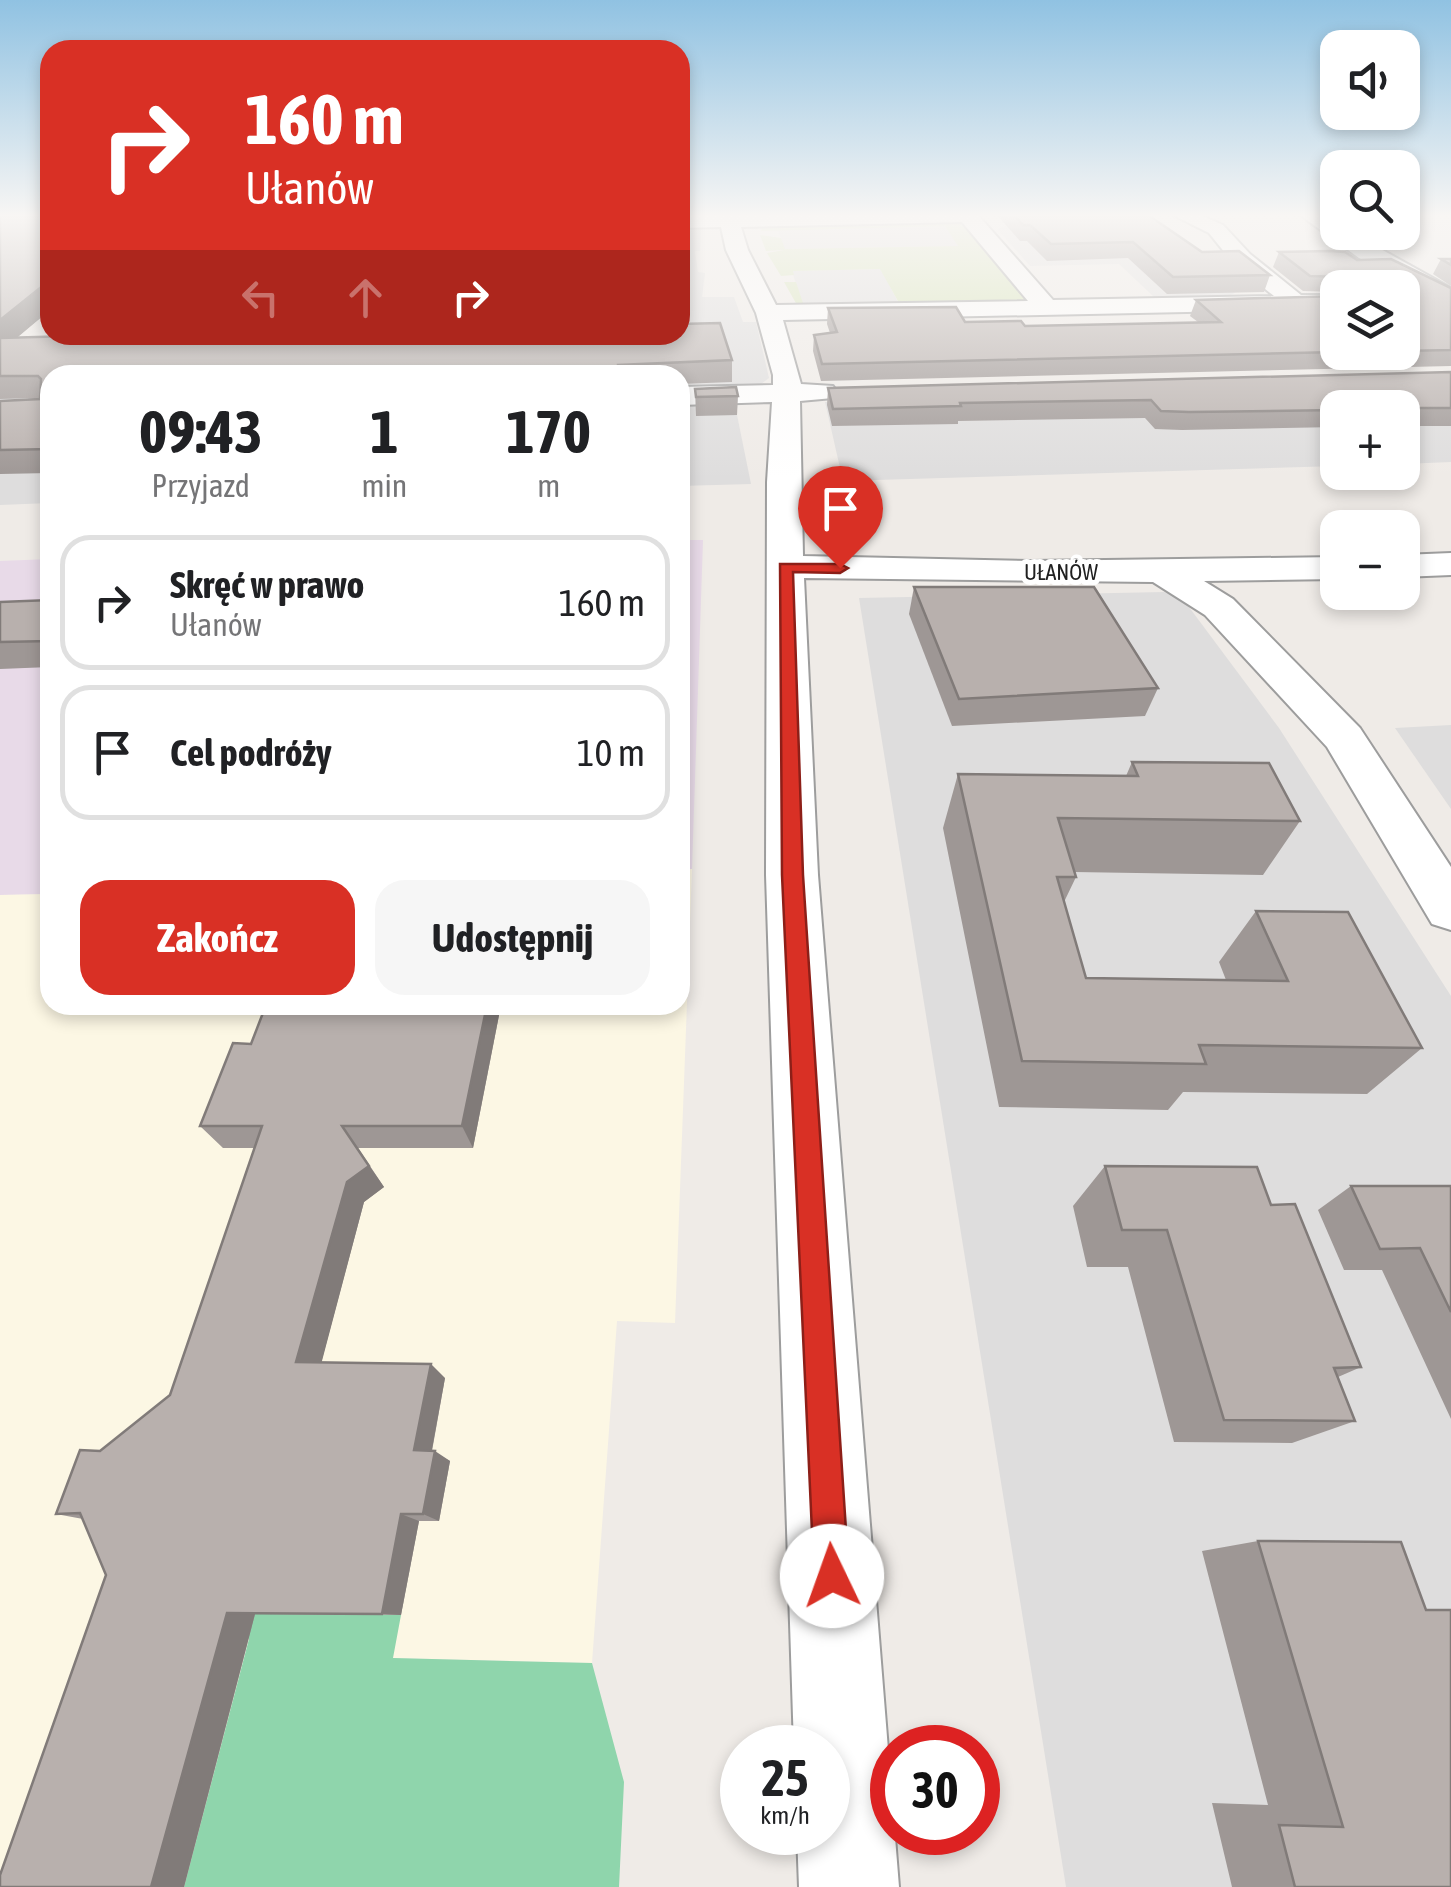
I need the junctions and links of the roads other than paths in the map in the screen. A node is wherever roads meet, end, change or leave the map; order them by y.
1 (763, 303) edge
2 (1044, 303) edge
3 (1295, 303) edge
4 (1048, 308) junction
5 (768, 313) junction
6 (815, 392) junction
7 (690, 396) edge
8 (1451, 564) edge
9 (1420, 565) edge
10 (785, 567) junction
11 (1320, 568) edge
12 (1164, 572) junction
13 (1451, 910) edge
14 (849, 1887) edge

1 - 5 street
2 - 4 street
3 - 4 street
4 - 5 street
5 - 6 street
6 - 7 street
6 - 10 street
8 - 9 street
10 - 12 street, UŁANÓW
10 - 14 street
11 - 12 street, UŁANÓW
12 - 13 street

